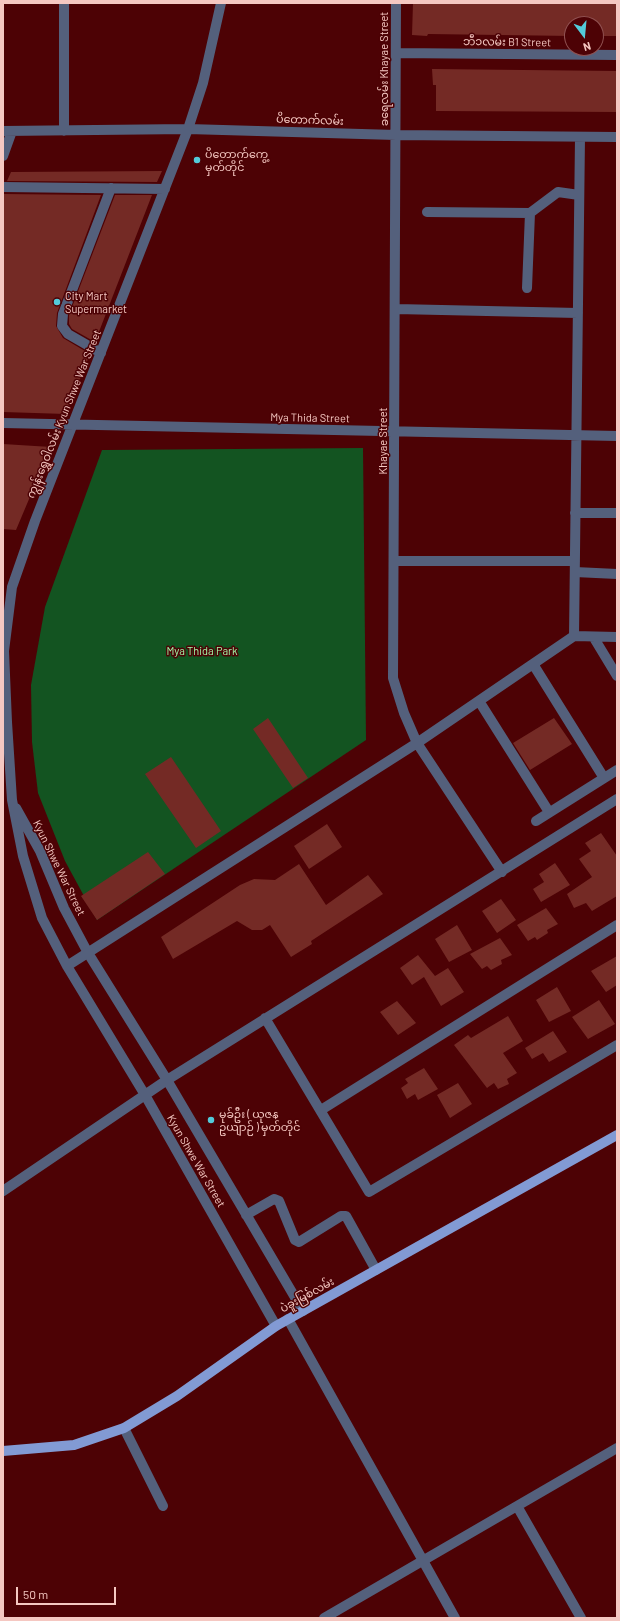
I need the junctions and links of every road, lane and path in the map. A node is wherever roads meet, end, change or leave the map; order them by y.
1 (64, 3) edge
2 (221, 3) edge
3 (396, 3) edge
4 (396, 53) junction
5 (617, 55) edge
6 (188, 129) junction
7 (8, 131) edge
8 (64, 131) junction
9 (396, 135) junction
10 (580, 137) junction
11 (617, 137) edge
12 (3, 156) edge
13 (3, 187) edge
14 (111, 188) junction
15 (165, 189) junction
16 (579, 195) junction
17 (427, 212) dead end
18 (530, 213) junction
19 (527, 288) dead end
20 (396, 310) junction
21 (578, 313) junction
22 (101, 353) junction
23 (3, 423) edge
24 (74, 424) junction
25 (395, 432) junction
26 (577, 435) junction
27 (617, 436) edge
28 (575, 513) junction
29 (617, 513) edge
30 (394, 561) junction
31 (575, 561) junction
32 (575, 572) junction
33 (617, 574) edge
34 (574, 636) junction
35 (594, 638) junction
36 (617, 638) edge
37 (533, 664) junction
38 (617, 676) edge
39 (479, 701) junction
40 (417, 743) junction
41 (617, 770) edge
42 (604, 778) junction
43 (617, 799) edge
44 (7, 800) edge
45 (549, 812) junction
46 (536, 821) dead end
47 (502, 872) junction
48 (617, 925) edge
49 (88, 953) junction
50 (67, 966) junction
51 (265, 1018) junction
52 (617, 1045) edge
53 (167, 1080) junction
54 (145, 1095) junction
55 (321, 1110) junction
56 (617, 1135) edge
57 (3, 1191) edge
58 (246, 1215) junction
59 (376, 1270) junction
60 (303, 1311) junction
61 (288, 1319) junction
62 (276, 1326) junction
63 (124, 1428) junction
64 (617, 1448) edge
65 (3, 1451) edge
66 (162, 1506) dead end
67 (517, 1506) junction
68 (423, 1560) junction
69 (324, 1618) edge
70 (455, 1618) edge
71 (581, 1618) edge

1 - 8 street
2 - 6 street, ကျွန်းရွှေဝါလမ်း Kyun Shwe War Street
3 - 4 street, ခရေလမ်း Khayae Street
4 - 5 street, ဘီ၁လမ်း B1 Street
4 - 9 street, ခရေလမ်း Khayae Street
6 - 8 street, ပိတောက်လမ်း
6 - 9 street, ပိတောက်လမ်း
6 - 15 street, ကျွန်းရွှေဝါလမ်း Kyun Shwe War Street
7 - 8 street, ပိတောက်လမ်း
7 - 12 street
9 - 10 street, ပိတောက်လမ်း
9 - 20 street, Khayae Street
10 - 11 street, ပိတောက်လမ်း
10 - 16 street
13 - 14 street
14 - 15 street
14 - 22 street
15 - 22 street, ကျွန်းရွှေဝါလမ်း Kyun Shwe War Street
16 - 18 street
16 - 21 street
17 - 18 street
18 - 19 street
20 - 21 street
20 - 25 street, Khayae Street
21 - 26 street
22 - 24 street, ကျွန်းရွှေဝါလမ်း Kyun Shwe War Street
23 - 24 street, Mya Thida Street
24 - 25 street, Mya Thida Street
24 - 44 street, ကျွန်းရွှေဝါလမ်း Kyun Shwe War Street
25 - 26 street, Mya Thida Street
25 - 30 street, Khayae Street
26 - 27 street, Mya Thida Street
26 - 28 street
28 - 29 street
28 - 31 street
30 - 31 street
30 - 40 street, Khayae Street
31 - 32 street
32 - 33 street
32 - 34 street
34 - 35 street
34 - 37 street
35 - 36 street
35 - 38 street
37 - 39 street
37 - 42 street
39 - 40 street
39 - 45 street
40 - 47 street, Khayae Street
40 - 49 street
41 - 42 street
42 - 45 street
43 - 47 street
44 - 49 street, Kyun Shwe War Street
44 - 50 street, Kyun Shwe War Street
45 - 46 street
47 - 51 street
48 - 55 street
49 - 50 street
49 - 53 street, Kyun Shwe War Street
50 - 54 street, Kyun Shwe War Street
51 - 53 street
51 - 55 street
52 - 55 street
53 - 54 street
53 - 58 street, Kyun Shwe War Street
54 - 57 street
54 - 62 street, Kyun Shwe War Street
56 - 59 main road, ပဲခူးမြစ်လမ်း
58 - 59 street
58 - 60 street, Kyun Shwe War Street
59 - 60 main road, ပဲခူးမြစ်လမ်း
60 - 61 main road, ပဲခူးမြစ်လမ်း
61 - 62 main road, ပဲခူးမြစ်လမ်း
61 - 68 street
62 - 63 main road, ပဲခူးမြစ်လမ်း
63 - 65 main road, ပဲခူးမြစ်လမ်း
63 - 66 street
64 - 67 street
67 - 68 street
67 - 71 street
68 - 69 street
68 - 70 street

